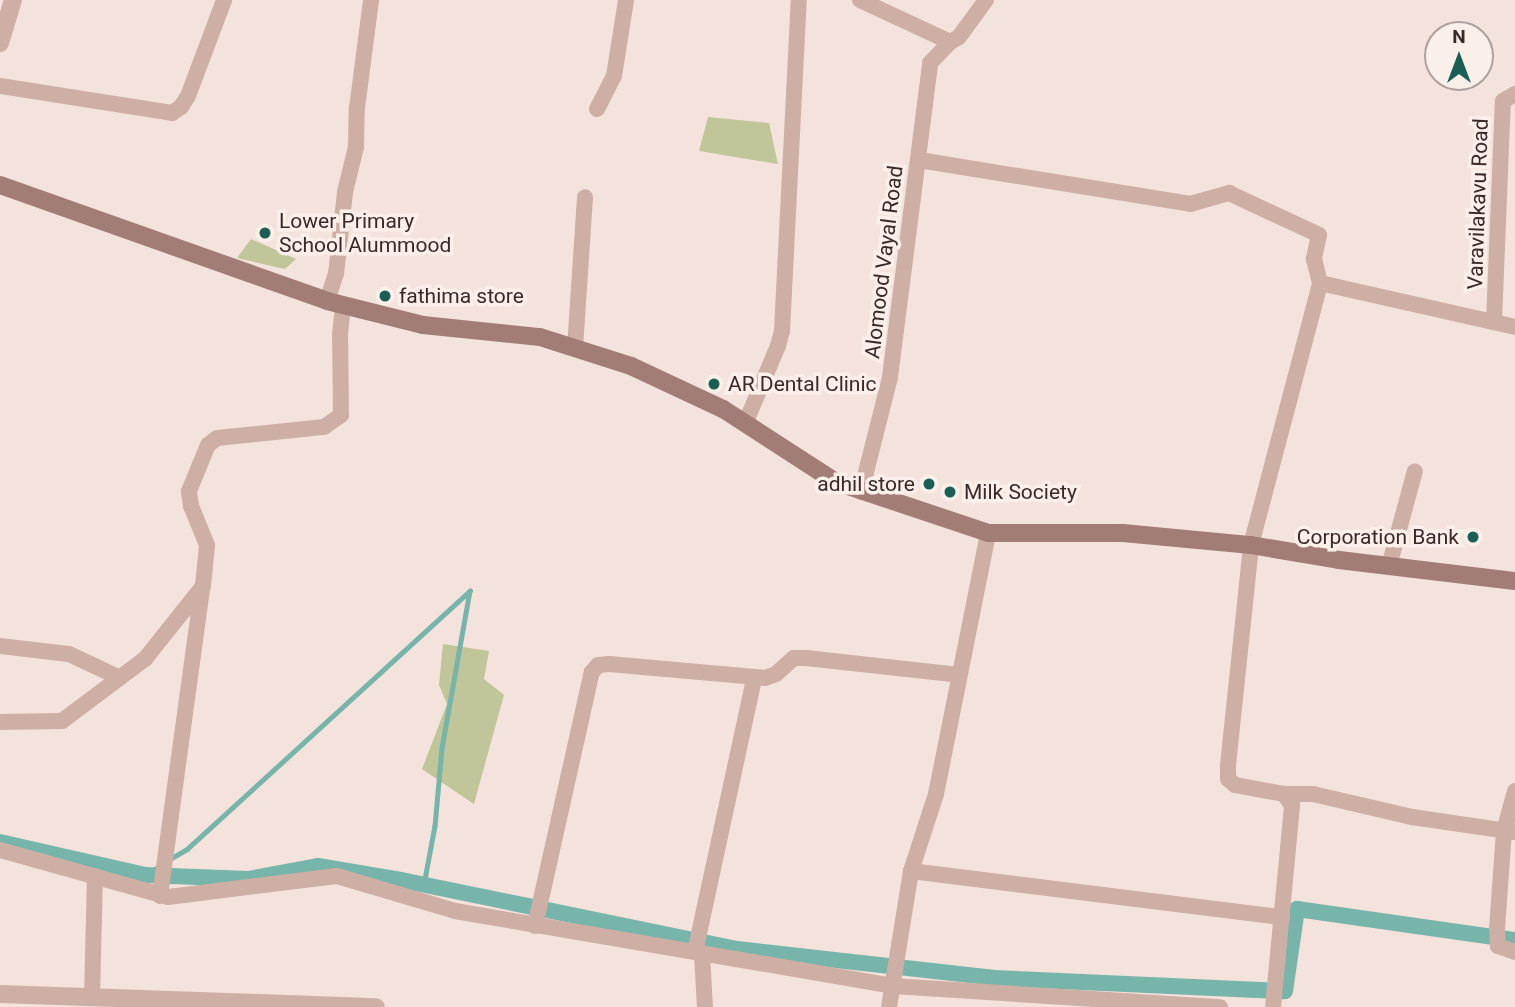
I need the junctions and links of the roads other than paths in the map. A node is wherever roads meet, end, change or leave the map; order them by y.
1 (13, 0) edge
2 (224, 0) edge
3 (371, 0) edge
4 (626, 0) edge
5 (799, 0) edge
6 (860, 0) edge
7 (985, 0) edge
8 (950, 42) junction
9 (0, 43) edge
10 (0, 86) edge
11 (1515, 94) edge
12 (597, 109) dead end
13 (919, 160) junction
14 (0, 185) edge
15 (585, 197) dead end
16 (1320, 283) junction
17 (335, 303) junction
18 (1494, 322) junction
19 (1515, 327) edge
20 (575, 348) junction
21 (746, 424) junction
22 (1415, 471) dead end
23 (861, 492) junction
24 (988, 533) junction
25 (1251, 545) junction
26 (1389, 566) junction
27 (1515, 581) edge
28 (203, 586) junction
29 (0, 646) edge
30 (959, 675) junction
31 (120, 678) junction
32 (754, 678) junction
33 (0, 722) edge
34 (1515, 791) edge
35 (1283, 794) junction
36 (1510, 831) edge
37 (0, 850) edge
38 (911, 871) junction
39 (94, 876) junction
40 (160, 896) junction
41 (1282, 917) junction
42 (535, 926) junction
43 (1515, 951) edge
44 (699, 953) junction
45 (893, 986) junction
46 (0, 994) edge
47 (92, 997) junction
48 (33, 1001) edge
49 (237, 1004) edge
50 (312, 1005) edge
51 (376, 1007) edge
52 (705, 1007) edge
53 (889, 1007) edge
54 (1220, 1007) edge
55 (1273, 1007) edge

1 - 9 street
2 - 10 street
3 - 17 street
4 - 12 street
5 - 21 street
6 - 8 street
7 - 8 street, Alomood Vayal Road
8 - 13 street, Alomood Vayal Road
11 - 18 street, Varavilakavu Road
13 - 16 street
13 - 23 street, Alomood Vayal Road
14 - 17 main road
15 - 20 street
16 - 18 street
16 - 25 street
17 - 20 main road
17 - 28 street
18 - 19 street
20 - 21 main road
21 - 23 main road
22 - 26 street
23 - 24 main road
24 - 25 main road
24 - 30 street
25 - 26 main road
25 - 35 street
26 - 27 main road
28 - 31 street
28 - 40 street
29 - 31 street
30 - 32 street
30 - 38 street
31 - 33 street
32 - 42 street
32 - 44 street
34 - 36 street
35 - 36 street
35 - 41 street
36 - 43 street
37 - 39 street
38 - 41 street
38 - 45 street
39 - 40 street
39 - 47 street
40 - 42 street
41 - 55 street
42 - 44 street
44 - 45 street
44 - 52 street
45 - 53 street
45 - 54 street
46 - 48 street
47 - 48 street
47 - 49 street
49 - 50 street
50 - 51 street

